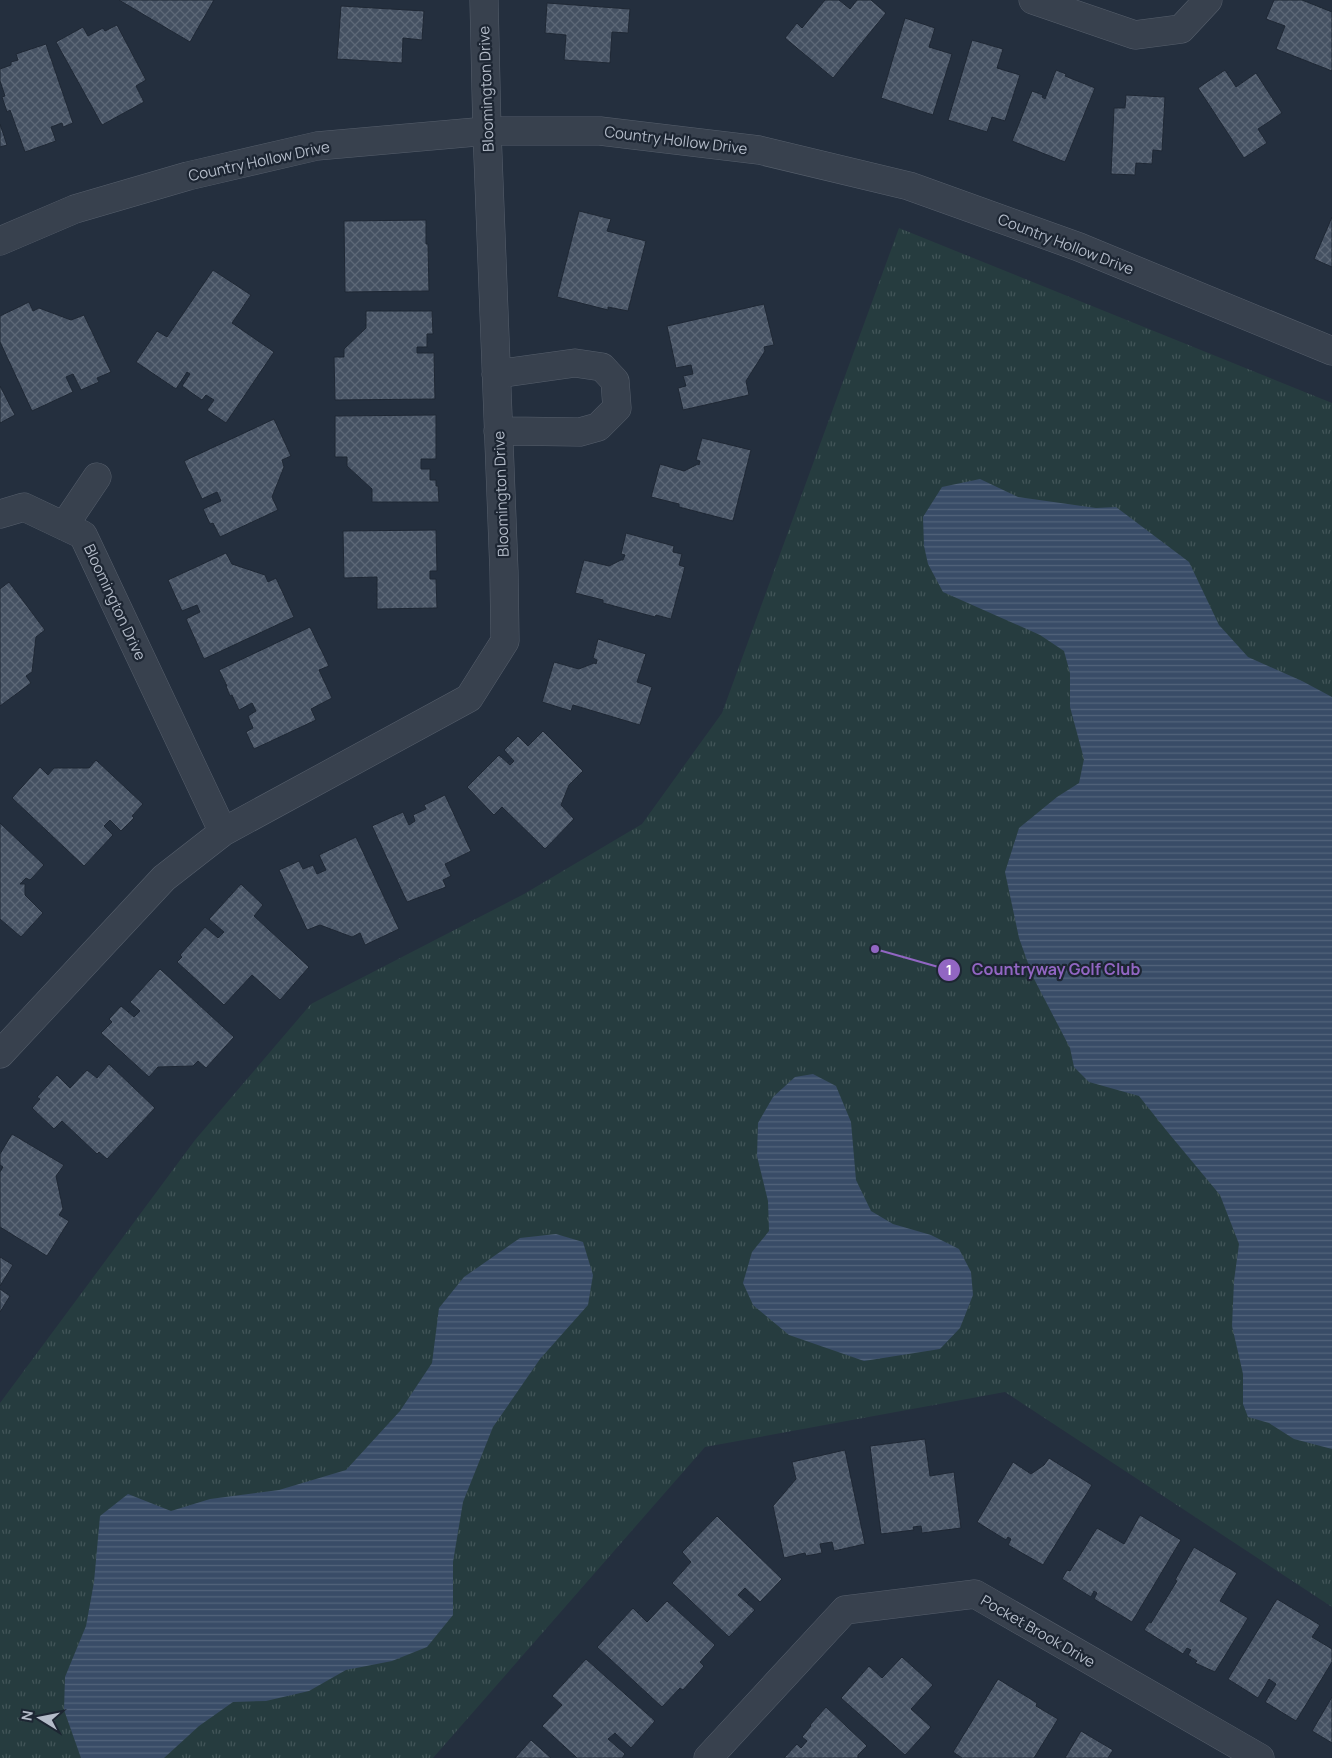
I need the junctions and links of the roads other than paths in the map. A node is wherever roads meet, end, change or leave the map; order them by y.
1 (484, 0) edge
2 (1033, 0) edge
3 (1208, 0) edge
4 (487, 130) junction
5 (0, 241) edge
6 (1332, 351) edge
7 (496, 374) junction
8 (498, 431) junction
9 (97, 477) dead end
10 (0, 514) edge
11 (64, 526) junction
12 (224, 832) junction
13 (0, 1054) edge
14 (708, 1758) edge
15 (1260, 1758) edge

1 - 4 street, Bloomington Drive
2 - 3 street
4 - 5 street, Country Hollow Drive
4 - 6 street, Country Hollow Drive
4 - 7 street, Bloomington Drive
7 - 8 street, Bloomington Drive
7 - 8 street
8 - 12 street, Bloomington Drive
9 - 11 street
10 - 11 street, Bloomington Drive
11 - 12 street, Bloomington Drive
12 - 13 street, Bloomington Drive
14 - 15 street, Pocket Brook Drive

